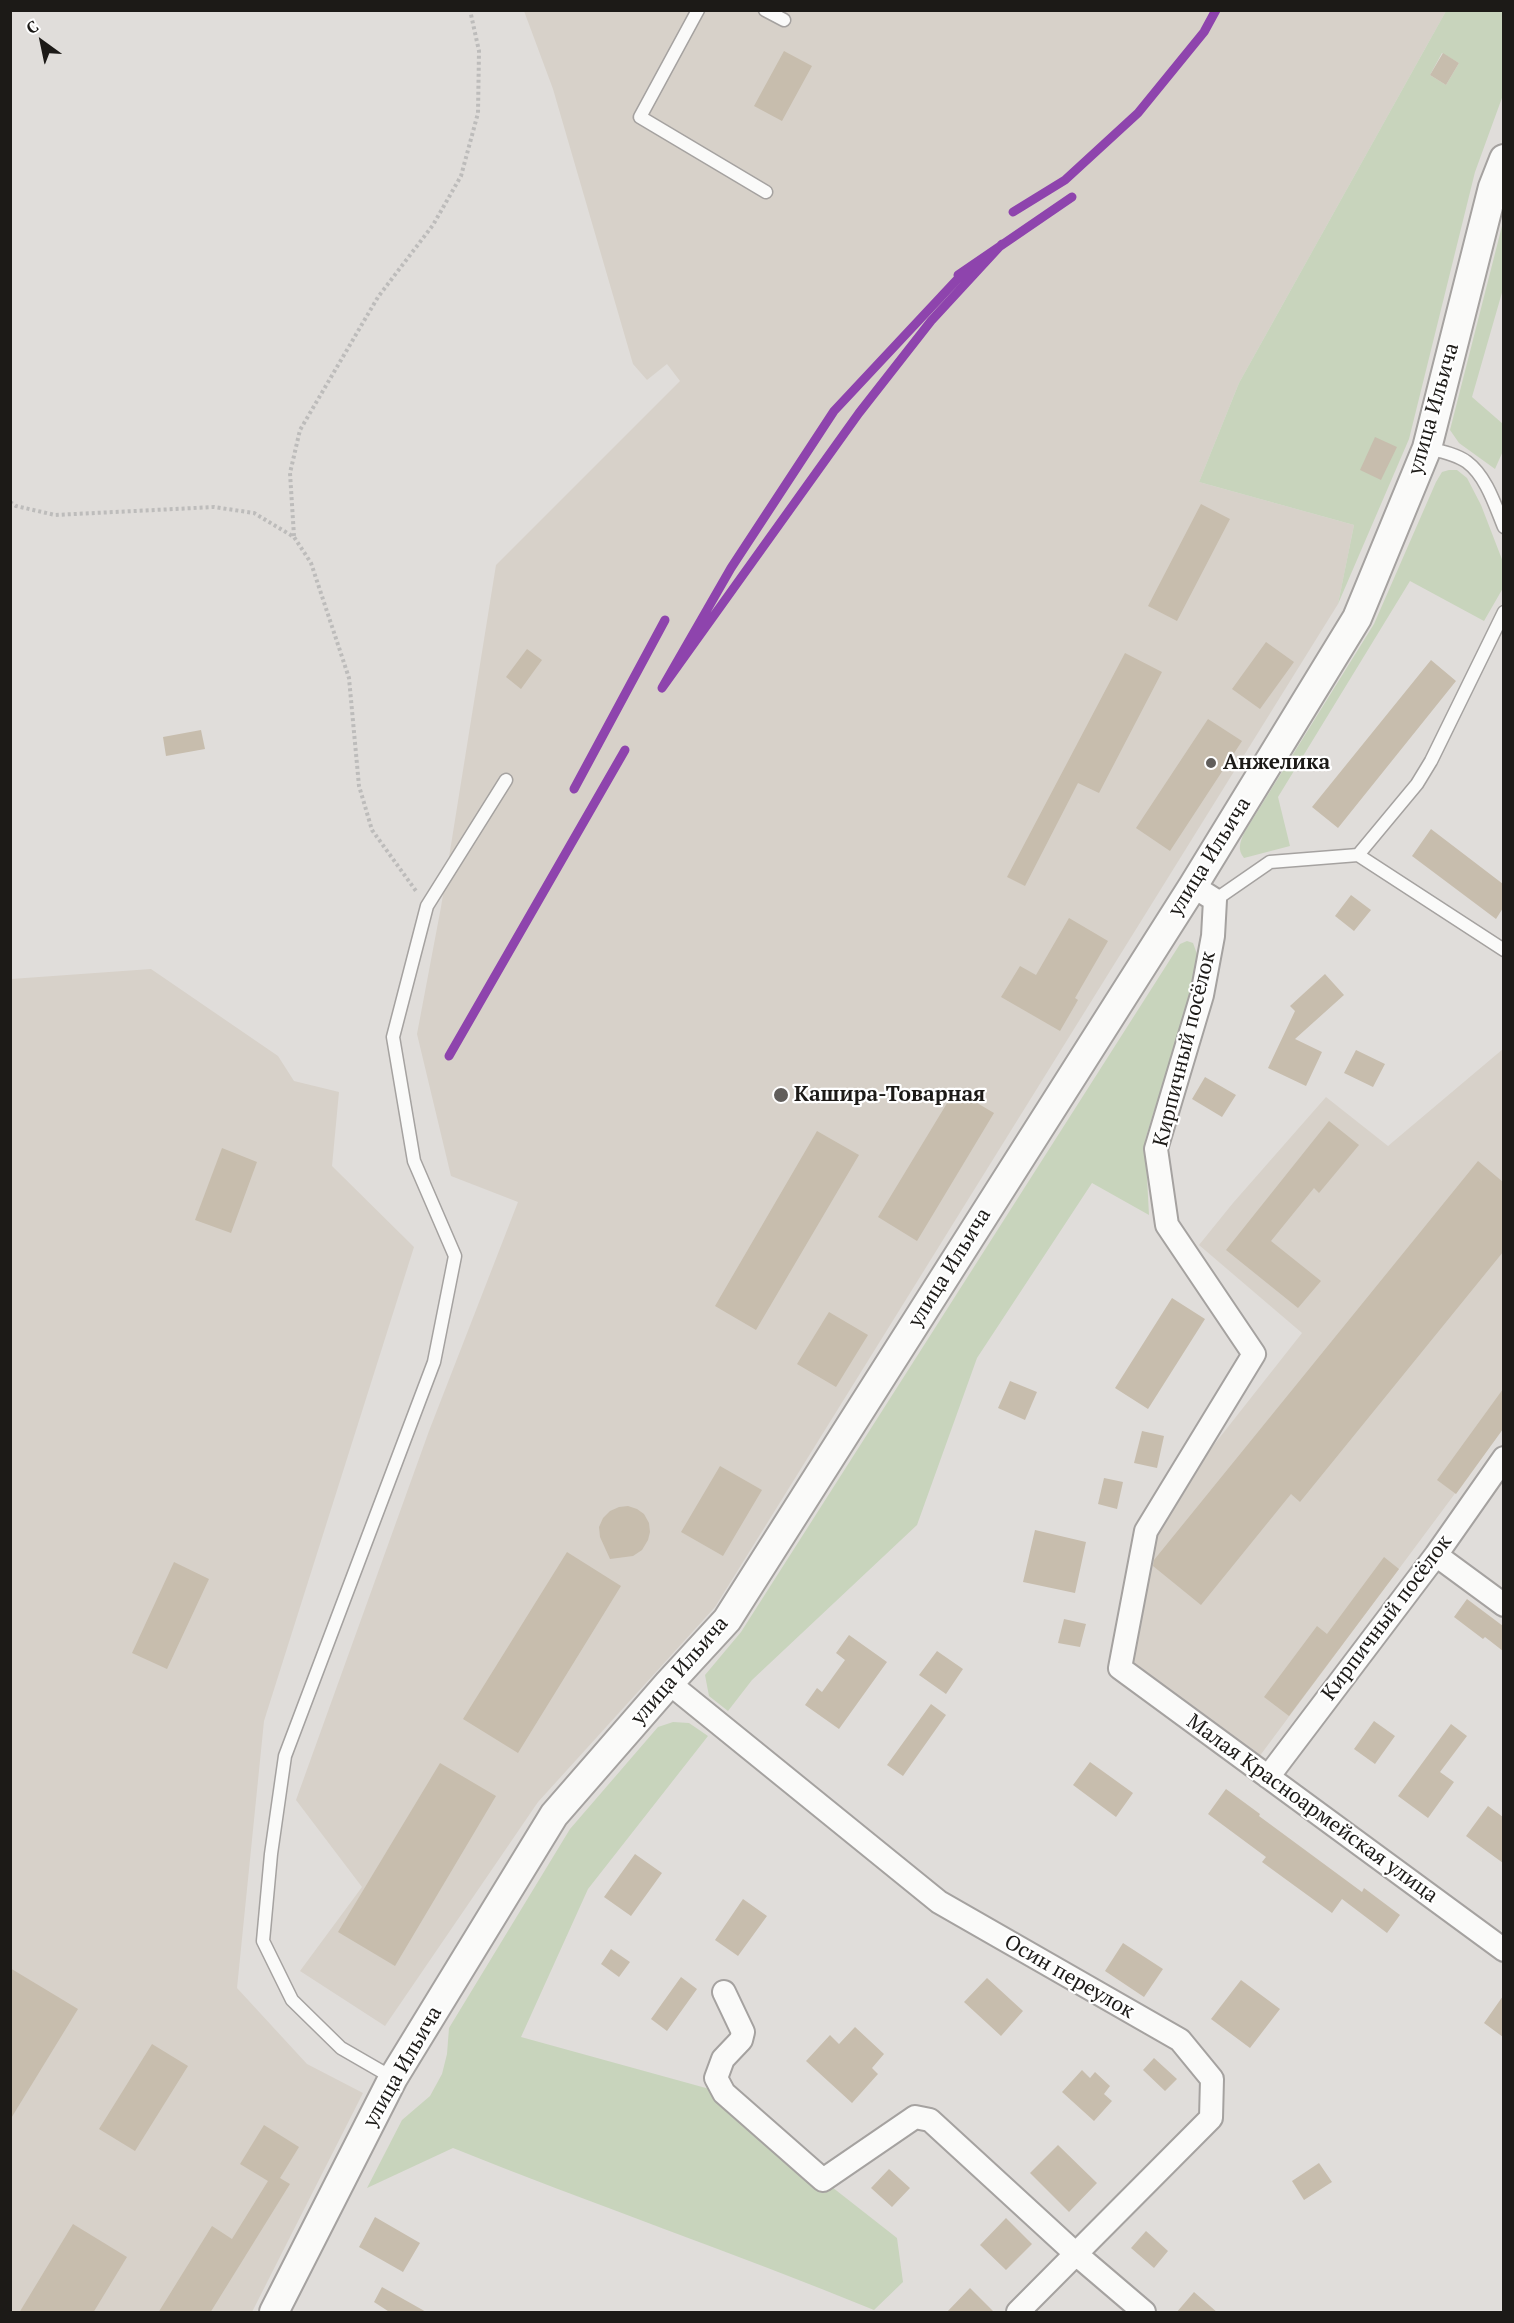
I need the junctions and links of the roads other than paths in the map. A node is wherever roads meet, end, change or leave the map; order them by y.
1 (698, 10) edge
2 (765, 10) edge
3 (784, 20) dead end
4 (1503, 159) edge
5 (766, 192) dead end
6 (1427, 448) junction
7 (1503, 526) edge
8 (1503, 612) edge
9 (506, 780) dead end
10 (1358, 855) junction
11 (1204, 893) junction
12 (1503, 950) edge
13 (1503, 1458) edge
14 (1436, 1555) junction
15 (1503, 1605) edge
16 (1120, 1668) joint
17 (669, 1683) junction
18 (1268, 1777) junction
19 (1503, 1950) edge
20 (724, 1992) dead end
21 (393, 2078) junction
22 (1076, 2254) junction
23 (274, 2313) edge
24 (1018, 2313) edge
25 (1144, 2313) edge

1 - 5 lane
2 - 3 lane
4 - 6 street, улица Ильича
6 - 7 lane
6 - 11 street, улица Ильича
8 - 10 lane
9 - 21 lane
10 - 11 lane
10 - 12 lane
11 - 16 street, Кирпичный посёлок
11 - 17 street, улица Ильича
13 - 14 street, Кирпичный посёлок
14 - 15 street
14 - 18 street, Кирпичный посёлок
16 - 18 street, Малая Красноармейская улица
17 - 21 street, улица Ильича
17 - 22 street, Осин переулок
18 - 19 street, Малая Красноармейская улица
20 - 22 street
21 - 23 street, улица Ильича
22 - 24 street, Осин переулок
22 - 25 street

